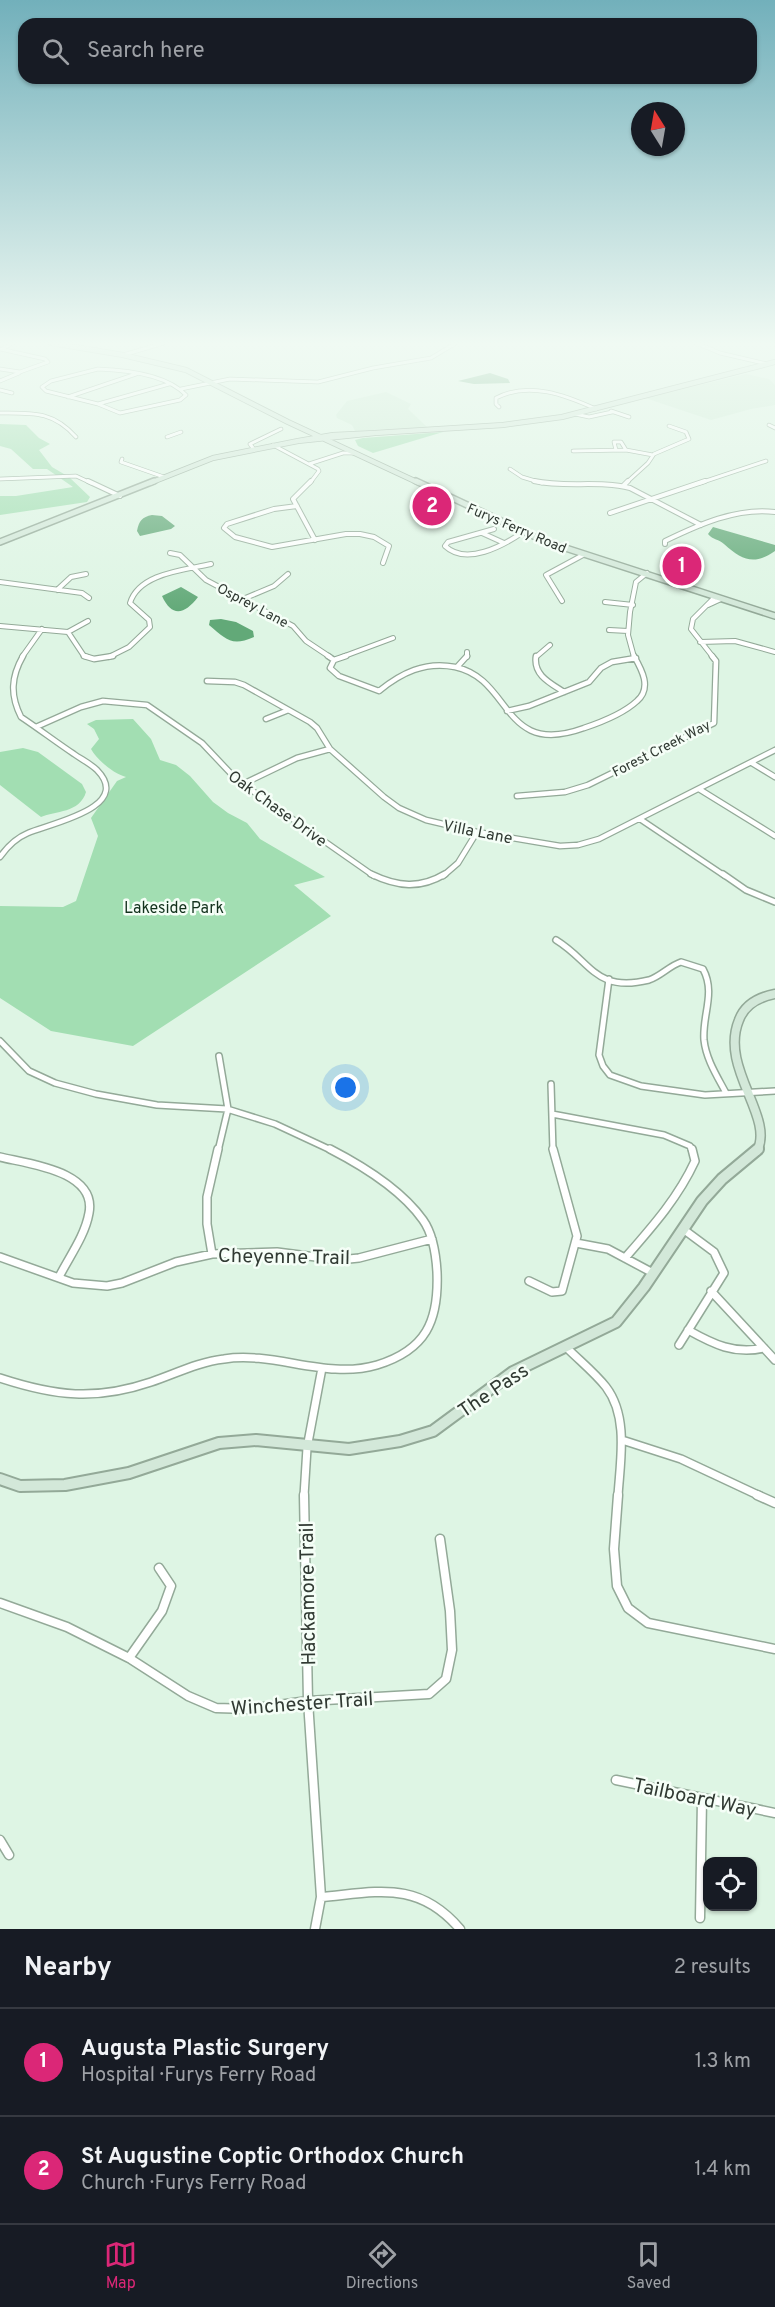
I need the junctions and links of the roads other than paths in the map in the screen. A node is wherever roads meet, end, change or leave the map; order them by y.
1 (73, 433) edge
2 (178, 433) edge
3 (272, 433) edge
4 (306, 433) edge
5 (314, 433) edge
6 (316, 433) edge
7 (375, 433) joint
8 (686, 433) edge
9 (351, 436) junction
10 (76, 437) dead end
11 (167, 437) dead end
12 (324, 437) junction
13 (304, 438) junction
14 (298, 441) junction
15 (273, 445) junction
16 (253, 448) junction
17 (343, 449) junction
18 (616, 450) junction
19 (626, 450) junction
20 (573, 451) dead end
21 (653, 455) junction
22 (122, 459) dead end
23 (766, 461) dead end
24 (309, 464) junction
25 (510, 470) dead end
26 (164, 477) junction
27 (0, 480) edge
28 (623, 486) junction
29 (120, 496) junction
30 (650, 498) junction
31 (297, 506) junction
32 (775, 512) edge
33 (610, 513) dead end
34 (701, 525) junction
35 (494, 529) dead end
36 (523, 532) junction
37 (482, 533) junction
38 (315, 540) junction
39 (0, 542) edge
40 (504, 543) junction
41 (665, 544) dead end
42 (170, 553) dead end
43 (583, 555) junction
44 (383, 563) dead end
45 (211, 564) dead end
46 (192, 569) junction
47 (86, 574) dead end
48 (288, 574) dead end
49 (647, 574) junction
50 (0, 582) edge
51 (57, 590) junction
52 (89, 598) dead end
53 (718, 598) junction
54 (243, 599) junction
55 (562, 601) dead end
56 (605, 602) dead end
57 (633, 605) junction
58 (775, 614) edge
59 (88, 621) dead end
60 (0, 626) edge
61 (42, 629) junction
62 (609, 630) dead end
63 (628, 631) junction
64 (68, 632) junction
65 (393, 638) dead end
66 (700, 642) junction
67 (550, 645) dead end
68 (467, 652) dead end
69 (775, 652) edge
70 (636, 658) junction
71 (334, 660) junction
72 (457, 667) junction
73 (9, 674) dead end
74 (207, 681) dead end
75 (564, 693) junction
76 (8, 703) dead end
77 (286, 711) junction
78 (507, 711) junction
79 (266, 719) dead end
80 (36, 727) junction
81 (330, 749) junction
82 (775, 750) edge
83 (752, 763) junction
84 (775, 777) edge
85 (243, 784) junction
86 (699, 789) junction
87 (517, 796) dead end
88 (640, 819) junction
89 (477, 832) junction
90 (775, 836) edge
91 (0, 857) edge
92 (775, 902) edge
93 (556, 940) dead end
94 (609, 979) junction
95 (775, 994) edge
96 (0, 1041) edge
97 (219, 1056) dead end
98 (551, 1084) dead end
99 (752, 1090) junction
100 (775, 1091) edge
101 (726, 1093) junction
102 (228, 1109) junction
103 (552, 1114) junction
104 (0, 1157) edge
105 (682, 1229) junction
106 (432, 1239) junction
107 (576, 1243) junction
108 (212, 1254) junction
109 (0, 1257) edge
110 (625, 1258) junction
111 (655, 1274) junction
112 (60, 1277) junction
113 (529, 1281) dead end
114 (711, 1291) junction
115 (688, 1330) junction
116 (679, 1345) dead end
117 (567, 1348) junction
118 (764, 1348) junction
119 (775, 1359) edge
120 (322, 1368) junction
121 (0, 1378) edge
122 (622, 1440) junction
123 (307, 1448) junction
124 (0, 1479) edge
125 (775, 1503) edge
126 (440, 1539) dead end
127 (159, 1568) dead end
128 (0, 1603) edge
129 (775, 1649) edge
130 (129, 1658) junction
131 (308, 1701) junction
132 (616, 1780) dead end
133 (702, 1799) junction
134 (775, 1813) edge
135 (0, 1840) edge
136 (9, 1855) dead end
137 (321, 1897) junction
138 (700, 1918) dead end
139 (315, 1929) edge
140 (460, 1929) edge

1 - 10 street
2 - 11 street
3 - 16 street
4 - 13 main road
5 - 12 main road, Furys Ferry Road
6 - 12 main road, Furys Ferry Road
7 - 9 main road
7 - 12 main road
8 - 21 street
9 - 12 main road
9 - 17 main road
12 - 13 main road
12 - 14 main road
12 - 17 main road, Furys Ferry Road
13 - 14 main road
14 - 15 main road
15 - 16 main road
15 - 24 street
16 - 26 main road
17 - 24 street
17 - 36 main road, Furys Ferry Road
17 - 49 main road, Furys Ferry Road
18 - 19 street
18 - 19 street
18 - 20 street
19 - 21 street
21 - 28 street
22 - 26 street
23 - 30 street
24 - 31 street
25 - 28 street
26 - 29 main road
27 - 29 street
28 - 30 street
29 - 39 main road
30 - 33 street
30 - 34 street
31 - 38 street
31 - 38 street
32 - 34 street
34 - 41 street
35 - 37 street
36 - 40 street
36 - 43 main road, Furys Ferry Road
37 - 40 street
37 - 40 street
38 - 44 street
42 - 46 street, Osprey Lane
43 - 49 main road, Furys Ferry Road
43 - 55 street
45 - 46 street
46 - 54 street, Osprey Lane
46 - 64 street
47 - 51 street
48 - 54 street
49 - 53 main road, Furys Ferry Road
49 - 57 street
49 - 58 main road, Furys Ferry Road
50 - 51 street
51 - 52 street
53 - 58 main road, Furys Ferry Road
53 - 66 street, Forest Creek Way
54 - 71 street, Osprey Lane
56 - 57 street
57 - 63 street
59 - 64 street
60 - 61 street
61 - 64 street
61 - 73 street
62 - 63 street
63 - 70 street
65 - 71 street
66 - 69 street
66 - 87 street, Forest Creek Way
67 - 75 street
68 - 72 street
70 - 75 street
70 - 78 street
71 - 72 street
72 - 78 street
74 - 77 street, Villa Lane
75 - 78 street
76 - 80 street
77 - 79 street
77 - 81 street, Villa Lane
80 - 85 street, Oak Chase Drive
80 - 91 street
81 - 85 street
81 - 89 street, Villa Lane
82 - 83 street, Villa Lane
83 - 84 street
83 - 86 street, Villa Lane
85 - 89 street, Oak Chase Drive
86 - 88 street, Villa Lane
86 - 90 street
88 - 89 street, Villa Lane
88 - 92 street
93 - 94 street
94 - 101 street
94 - 101 street
95 - 99 main road, The Pass
96 - 102 street
97 - 102 street
98 - 103 street
99 - 100 street
99 - 101 street
99 - 105 main road, The Pass
102 - 106 street
102 - 108 street
103 - 107 street
103 - 110 street
104 - 112 street
105 - 111 main road, The Pass
105 - 114 street
106 - 108 street, Cheyenne Trail
106 - 120 street
107 - 110 street
107 - 113 street
108 - 112 street, Cheyenne Trail
109 - 112 street, Cheyenne Trail
110 - 111 street
111 - 117 main road, The Pass
114 - 115 street
114 - 118 street
115 - 116 street
115 - 118 street
117 - 122 street
117 - 123 main road, The Pass
118 - 119 street
120 - 121 street
120 - 123 street, Hackamore Trail
122 - 125 street
122 - 129 street
123 - 124 main road, The Pass
123 - 131 street, Hackamore Trail
126 - 131 street, Winchester Trail
127 - 130 street
128 - 130 street, Winchester Trail
130 - 131 street, Winchester Trail
131 - 137 street, Hackamore Trail
132 - 133 street, Tailboard Way
133 - 134 street, Tailboard Way
133 - 138 street
135 - 136 street
137 - 139 street, Hackamore Trail
137 - 140 street

